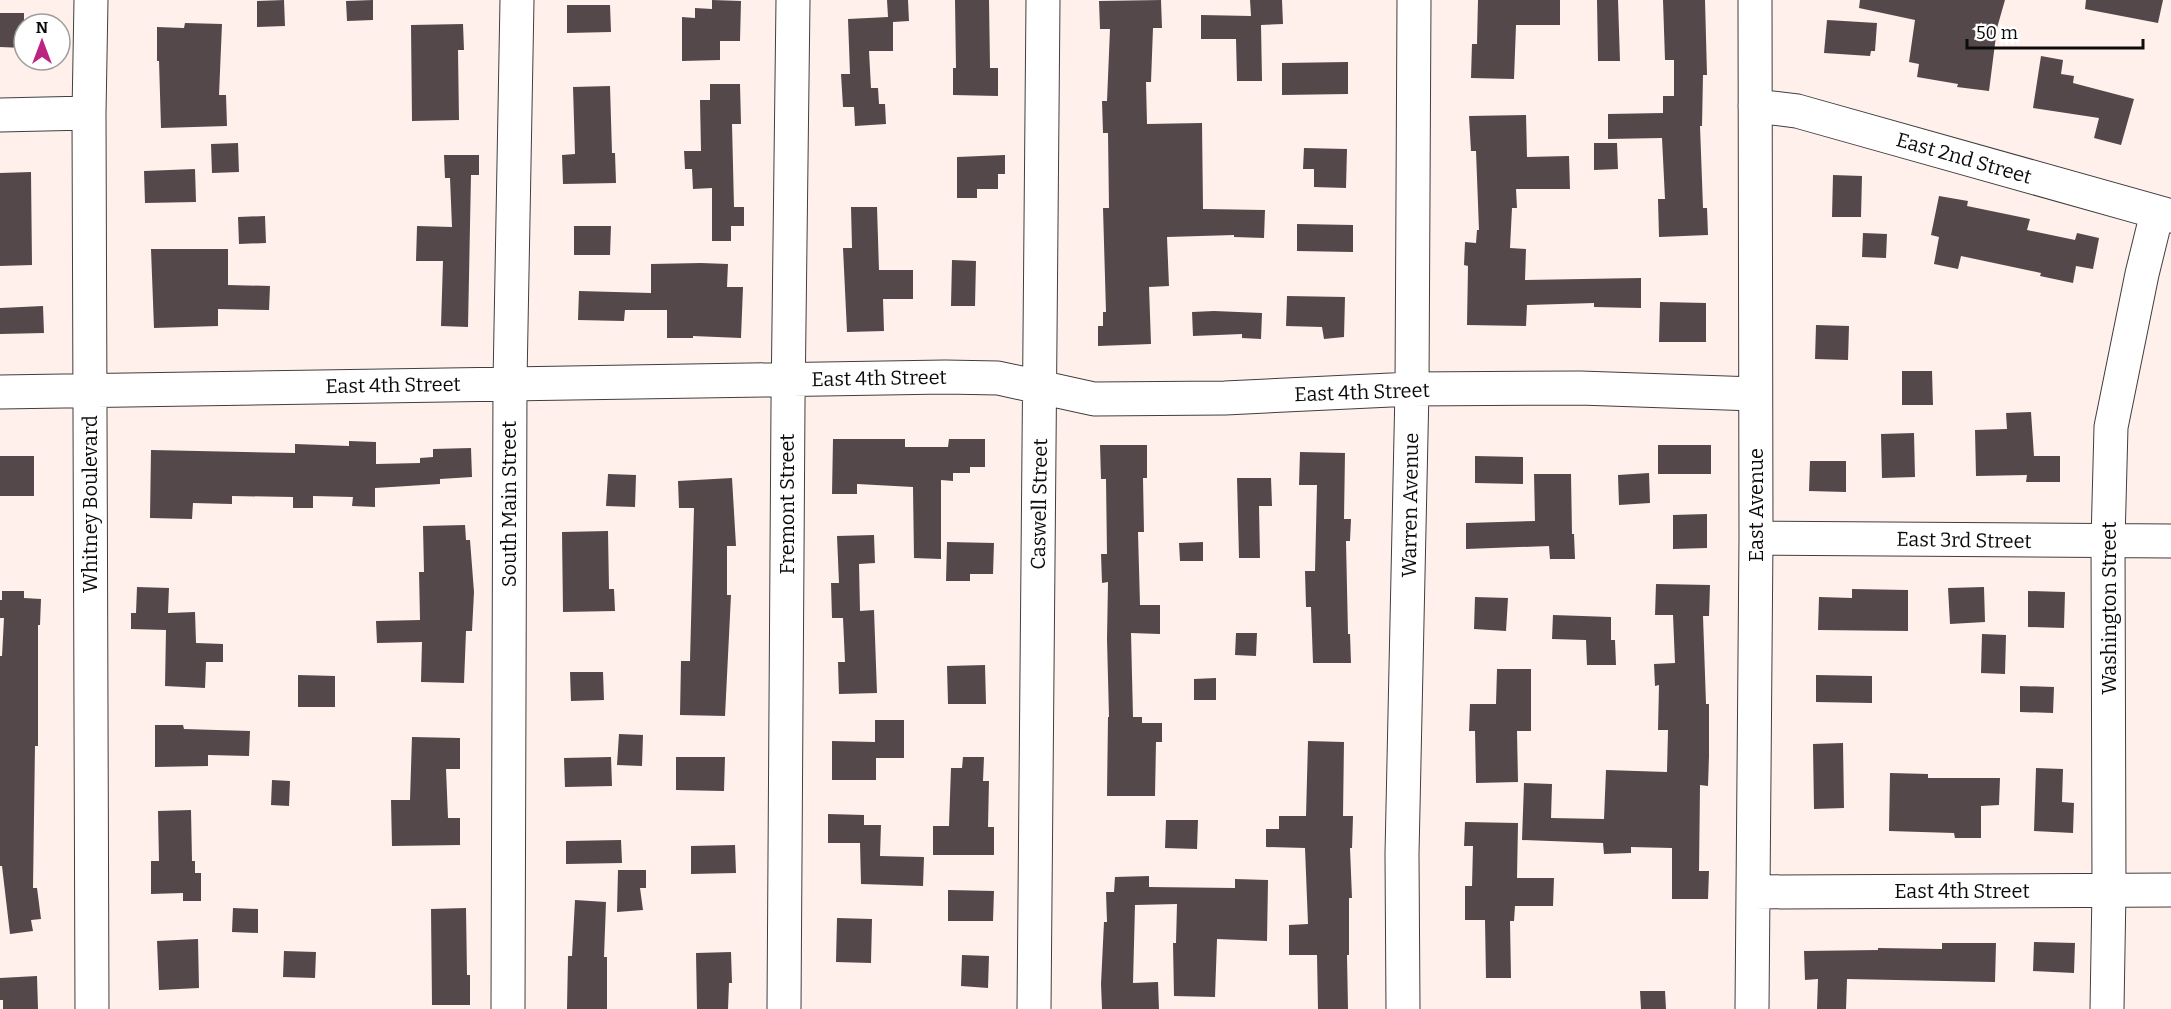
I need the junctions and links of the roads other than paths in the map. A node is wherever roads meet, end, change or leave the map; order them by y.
1 (92, 0) edge
2 (517, 0) edge
3 (793, 0) edge
4 (1043, 0) edge
5 (1414, 0) edge
6 (1755, 0) edge
7 (1755, 106) junction
8 (89, 113) junction
9 (0, 115) edge
10 (2164, 214) edge
11 (788, 380) junction
12 (510, 382) junction
13 (1040, 387) junction
14 (1412, 389) junction
15 (90, 391) junction
16 (0, 392) edge
17 (1755, 394) junction
18 (1756, 538) junction
19 (2108, 541) junction
20 (2171, 541) edge
21 (2109, 890) junction
22 (2171, 890) edge
23 (1753, 892) junction
24 (92, 1009) edge
25 (508, 1009) edge
26 (784, 1009) edge
27 (1034, 1009) edge
28 (1403, 1009) edge
29 (1752, 1009) edge
30 (2107, 1009) edge

1 - 8 street, Whitney Boulevard
2 - 12 street, South Main Street
3 - 11 street, Fremont Street
4 - 13 street, Caswell Street
5 - 14 street, Warren Avenue
6 - 7 street, East Avenue
7 - 10 street, East 2nd Street
7 - 17 street, East Avenue
8 - 9 street
8 - 15 street, Whitney Boulevard
10 - 19 street, Washington Street
11 - 12 street, East 4th Street
11 - 13 street, East 4th Street
11 - 26 street, Fremont Street
12 - 15 street, East 4th Street
12 - 25 street, South Main Street
13 - 14 street, East 4th Street
13 - 27 street, Caswell Street
14 - 17 street, East 4th Street
14 - 28 street, Warren Avenue
15 - 16 street, East 4th Street
15 - 24 street, Whitney Boulevard
17 - 18 street, East Avenue
18 - 19 street, East 3rd Street
18 - 23 street, East Avenue
19 - 20 street, East 3rd Street
19 - 21 street, Washington Street
21 - 22 street, East 4th Street
21 - 23 street, East 4th Street
21 - 30 street, Washington Street
23 - 29 street, East Avenue

